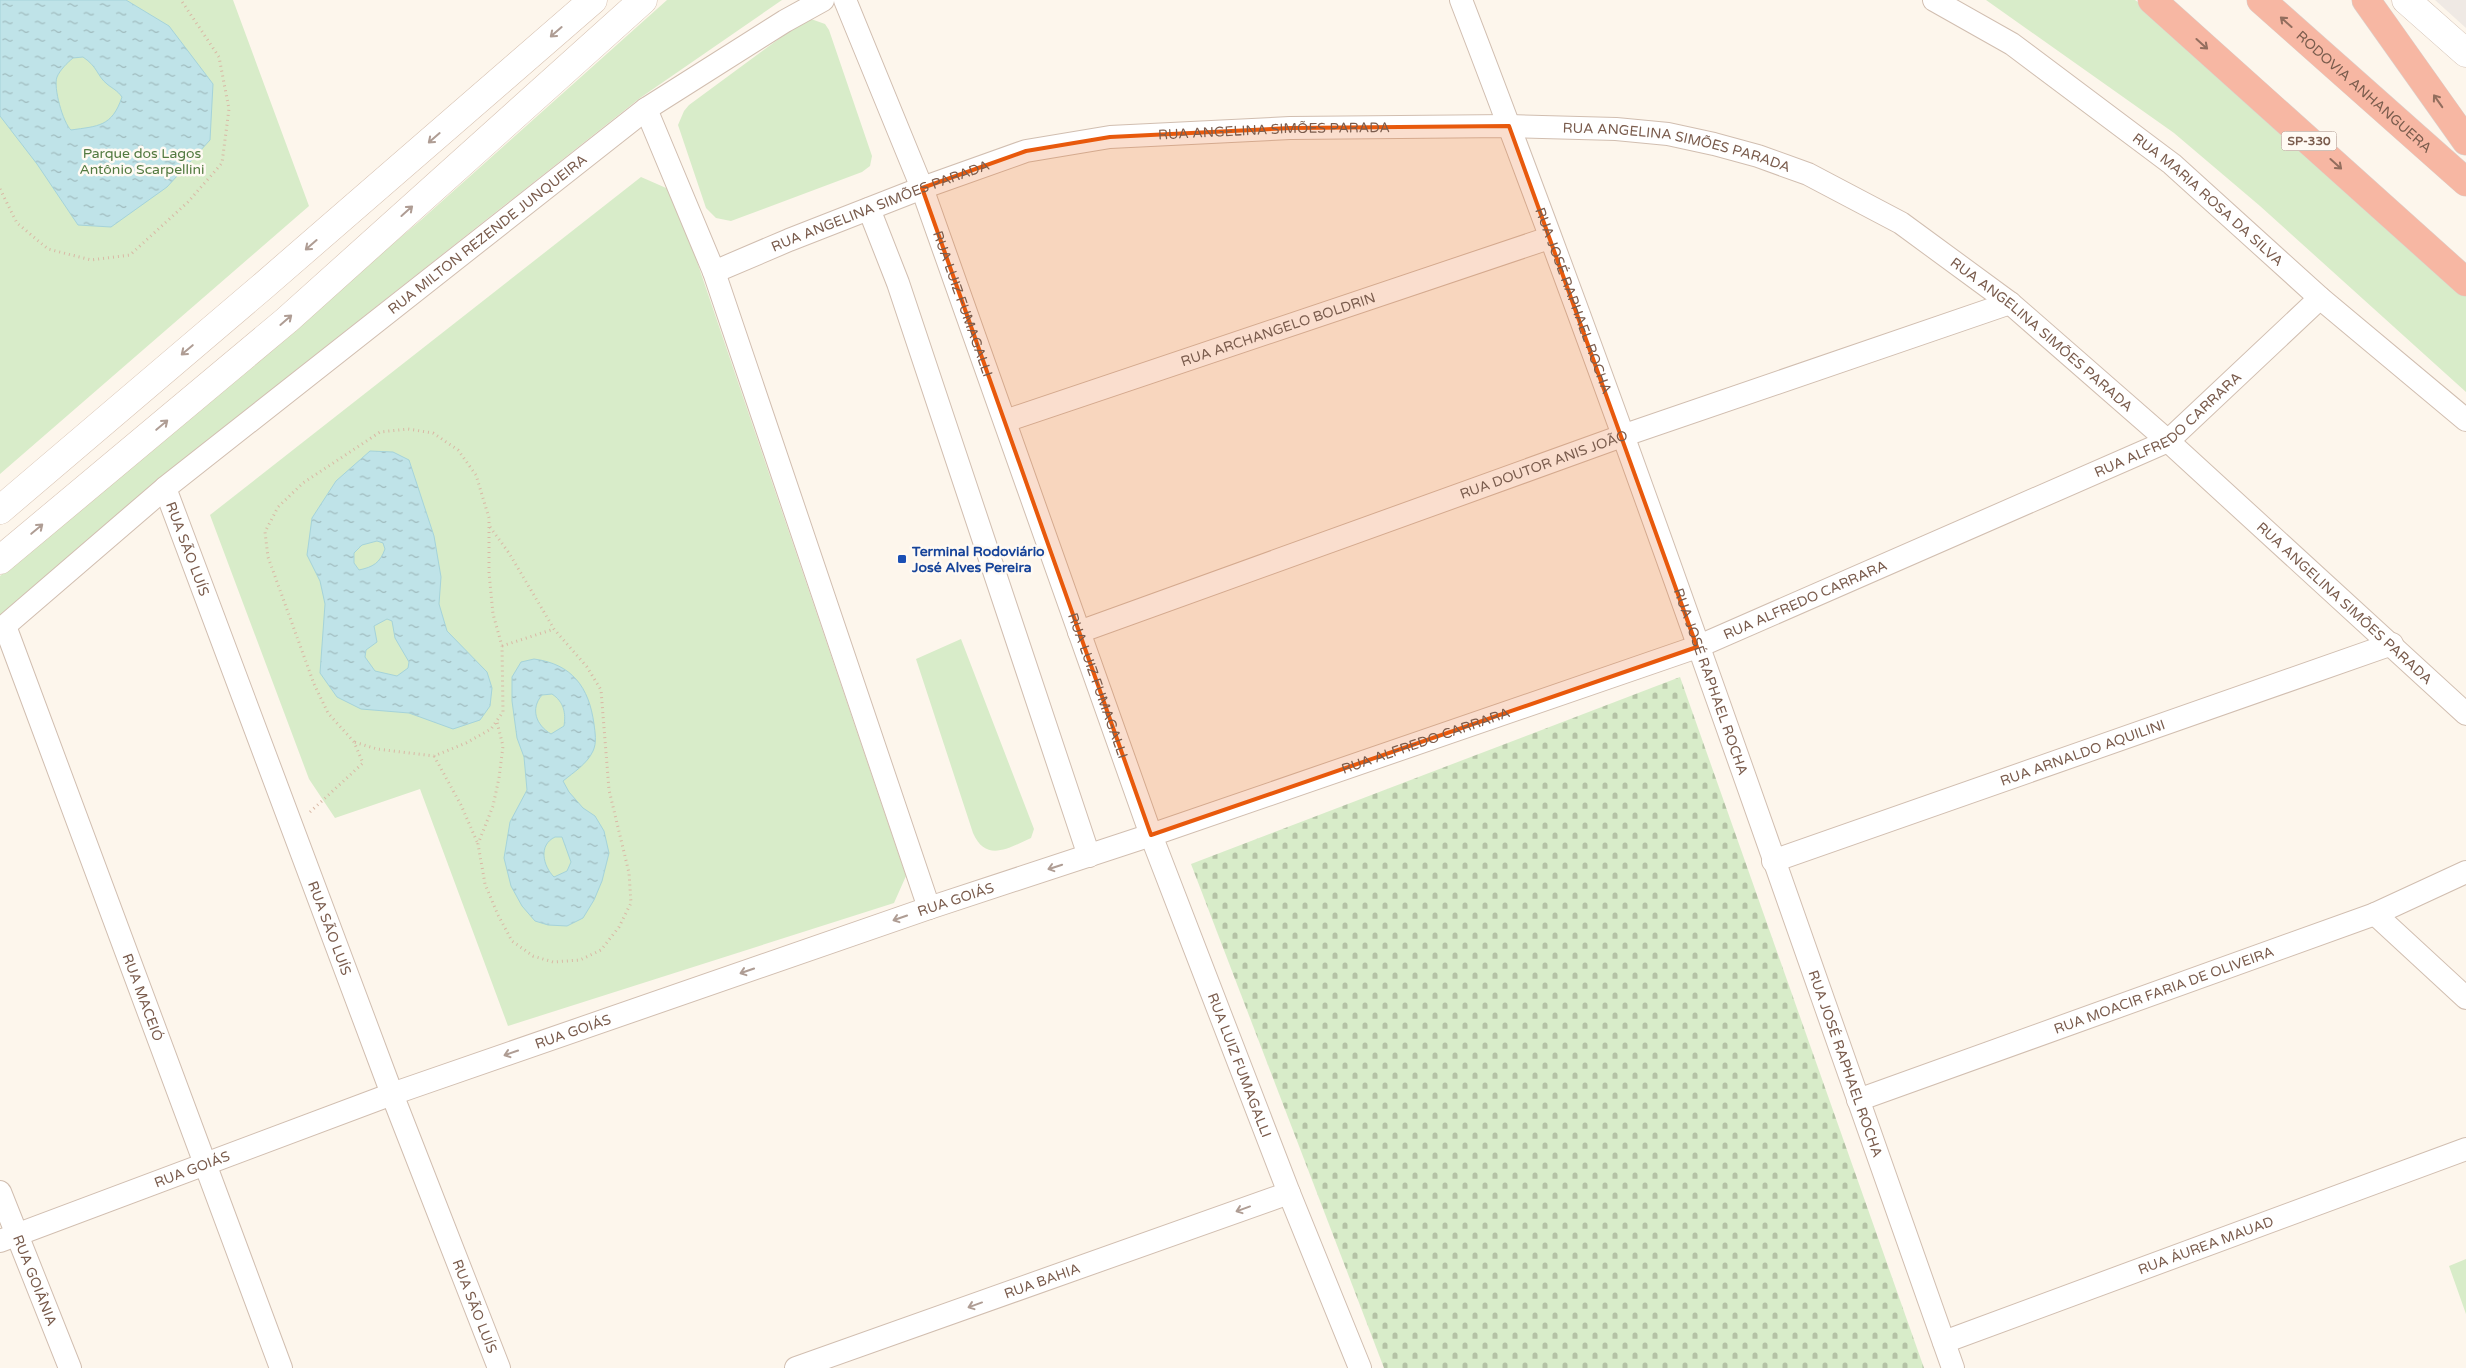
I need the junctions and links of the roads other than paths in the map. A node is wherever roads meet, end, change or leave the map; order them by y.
1 (593, 0) edge
2 (643, 0) edge
3 (824, 0) edge
4 (845, 0) edge
5 (1460, 0) edge
6 (1934, 0) edge
7 (2146, 0) edge
8 (2152, 0) edge
9 (2261, 0) edge
10 (2366, 0) edge
11 (2406, 0) edge
12 (2177, 21) junction
13 (2466, 52) edge
14 (646, 109) junction
15 (1509, 126) junction
16 (2466, 140) edge
17 (2466, 182) edge
18 (922, 188) junction
19 (870, 209) junction
20 (1549, 238) junction
21 (714, 272) junction
22 (2466, 282) edge
23 (2320, 298) junction
24 (2010, 303) junction
25 (2466, 420) edge
26 (1004, 421) junction
27 (1622, 436) junction
28 (2168, 441) junction
29 (165, 488) junction
30 (0, 510) edge
31 (0, 560) edge
32 (3, 628) edge
33 (1079, 632) junction
34 (2392, 644) junction
35 (1697, 647) junction
36 (2466, 714) edge
37 (1151, 835) junction
38 (1089, 856) junction
39 (1773, 861) junction
40 (2466, 872) edge
41 (929, 908) junction
42 (2375, 914) junction
43 (2466, 998) edge
44 (392, 1094) junction
45 (1858, 1100) junction
46 (2466, 1149) edge
47 (204, 1165) junction
48 (0, 1192) edge
49 (1289, 1193) junction
50 (8, 1238) edge
51 (1944, 1342) junction
52 (70, 1368) edge
53 (281, 1368) edge
54 (499, 1368) edge
55 (796, 1368) edge
56 (1360, 1368) edge
57 (1953, 1368) edge

1 -> 30 main road
31 -> 2 main road
3 - 14 street, RUA MILTON REZENDE JUNQUEIRA
4 - 18 street, RUA LUIZ FUMAGALLI
5 - 15 street, RUA JOSÉ RAPHAEL ROCHA
6 - 23 street, RUA MARIA ROSA DA SILVA
7 - 12 highway
8 - 12 highway, SP-330
17 -> 9 highway, RODOVIA ANHANGUERA
16 -> 10 highway
11 - 13 main road
12 -> 22 highway, SP-330
14 - 21 street
14 - 29 street, RUA MILTON REZENDE JUNQUEIRA
15 - 18 street, RUA ANGELINA SIMÕES PARADA
15 - 20 street, RUA JOSÉ RAPHAEL ROCHA
15 - 24 street, RUA ANGELINA SIMÕES PARADA
18 - 19 street, RUA ANGELINA SIMÕES PARADA
18 - 26 street, RUA LUIZ FUMAGALLI
19 - 21 street, RUA ANGELINA SIMÕES PARADA
19 - 38 street
20 - 26 street, RUA ARCHANGELO BOLDRIN
20 - 27 street, RUA JOSÉ RAPHAEL ROCHA
21 - 41 street
23 - 25 street, RUA MARIA ROSA DA SILVA
23 - 28 street, RUA ALFREDO CARRARA
24 - 27 street, RUA DOUTOR ANIS JOÃO
24 - 28 street, RUA ANGELINA SIMÕES PARADA
26 - 33 street, RUA LUIZ FUMAGALLI
27 - 33 street, RUA DOUTOR ANIS JOÃO
27 - 35 street, RUA JOSÉ RAPHAEL ROCHA
28 - 34 street, RUA ANGELINA SIMÕES PARADA
28 - 35 street, RUA ALFREDO CARRARA
29 - 32 street, RUA MILTON REZENDE JUNQUEIRA
29 - 44 street, RUA SÃO LUÍS
32 - 47 street, RUA MACEIÓ
33 - 37 street, RUA LUIZ FUMAGALLI
34 - 36 street, RUA ANGELINA SIMÕES PARADA
34 - 39 street, RUA ARNALDO AQUILINI
35 - 37 street, RUA ALFREDO CARRARA
35 - 39 street, RUA JOSÉ RAPHAEL ROCHA
37 - 38 street, RUA GOIÁS
37 - 49 street, RUA LUIZ FUMAGALLI
38 -> 41 street, RUA GOIÁS
39 - 45 street, RUA JOSÉ RAPHAEL ROCHA
40 - 42 street, RUA MOACIR FARIA DE OLIVEIRA
41 -> 44 street, RUA GOIÁS
42 - 43 street
42 - 45 street, RUA MOACIR FARIA DE OLIVEIRA
44 - 47 street, RUA GOIÁS
44 - 54 street, RUA SÃO LUÍS
45 - 51 street, RUA JOSÉ RAPHAEL ROCHA
46 - 51 street, RUA ÁUREA MAUAD
47 - 50 street, RUA GOIÁS
47 - 53 street, RUA MACEIÓ
48 - 50 street, RUA GOIÂNIA
49 -> 55 street, RUA BAHIA
49 - 56 street, RUA LUIZ FUMAGALLI
50 - 52 street, RUA GOIÂNIA
51 - 57 street, RUA JOSÉ RAPHAEL ROCHA

